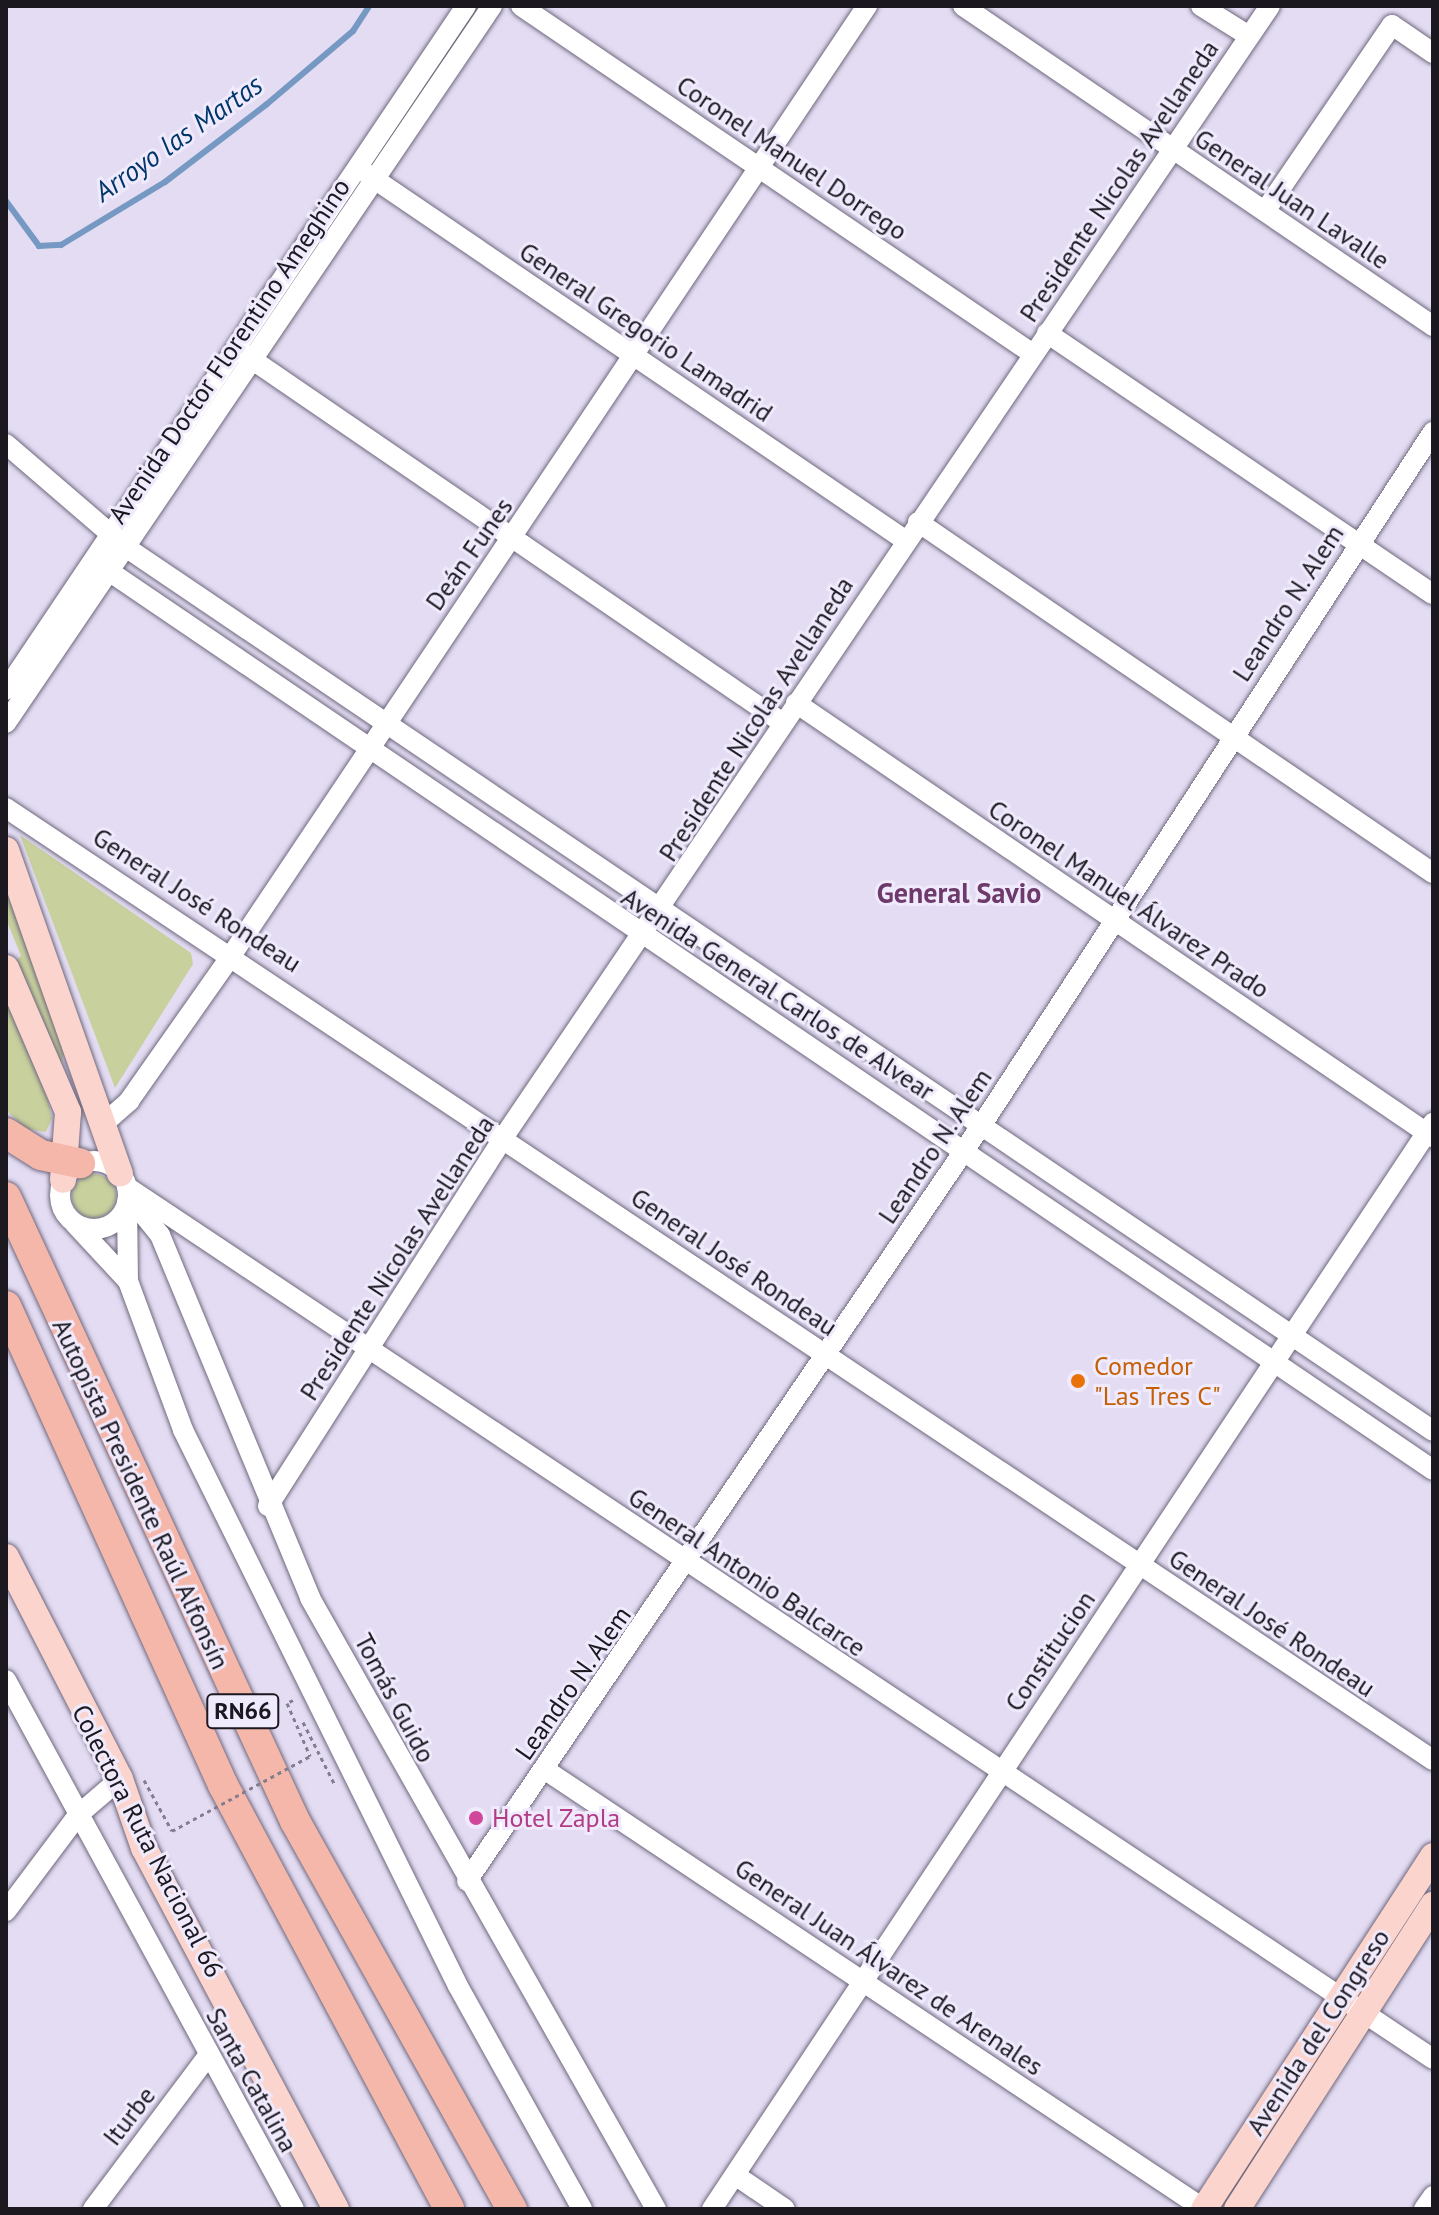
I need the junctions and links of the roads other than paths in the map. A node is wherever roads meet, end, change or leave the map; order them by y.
1 (466, 6) edge
2 (492, 6) edge
3 (521, 6) edge
4 (867, 6) edge
5 (963, 6) edge
6 (1201, 6) edge
7 (1270, 6) edge
8 (1249, 36) junction
9 (1433, 53) edge
10 (1172, 150) junction
11 (760, 166) junction
12 (357, 167) junction
13 (376, 180) junction
14 (1265, 211) junction
15 (1433, 326) edge
16 (1047, 333) junction
17 (1033, 354) junction
18 (245, 355) junction
19 (634, 355) junction
20 (1433, 432) edge
21 (6, 444) edge
22 (918, 522) junction
23 (115, 530) junction
24 (514, 535) junction
25 (905, 540) junction
26 (1359, 542) junction
27 (127, 548) junction
28 (101, 567) junction
29 (1433, 594) edge
30 (6, 690) edge
31 (796, 703) junction
32 (6, 723) edge
33 (783, 723) junction
34 (383, 724) junction
35 (1231, 737) junction
36 (365, 748) junction
37 (6, 808) edge
38 (6, 850) edge
39 (1433, 873) edge
40 (660, 913) junction
41 (1112, 920) junction
42 (645, 938) junction
43 (233, 953) junction
44 (6, 968) edge
45 (983, 1123) junction
46 (103, 1124) junction
47 (69, 1131) junction
48 (1431, 1131) edge
49 (503, 1138) junction
50 (17, 1140) edge
51 (966, 1148) junction
52 (69, 1169) junction
53 (125, 1189) junction
54 (6, 1197) edge
55 (75, 1224) junction
56 (128, 1281) junction
57 (6, 1306) edge
58 (1293, 1339) junction
59 (371, 1346) junction
60 (827, 1355) junction
61 (1275, 1366) junction
62 (1433, 1431) edge
63 (1433, 1470) edge
64 (268, 1506) junction
65 (6, 1557) edge
66 (686, 1564) junction
67 (1138, 1565) junction
68 (6, 1680) edge
69 (12, 1705) edge
70 (1433, 1760) edge
71 (544, 1769) junction
72 (999, 1774) junction
73 (120, 1779) junction
74 (78, 1815) junction
75 (1433, 1856) edge
76 (467, 1881) junction
77 (1433, 1905) edge
78 (6, 1911) edge
79 (863, 1981) junction
80 (1339, 1999) junction
81 (1363, 2014) junction
82 (208, 2056) junction
83 (1433, 2059) edge
84 (735, 2175) junction
85 (1433, 2196) edge
86 (93, 2209) edge
87 (294, 2209) edge
88 (336, 2209) edge
89 (449, 2209) edge
90 (512, 2209) edge
91 (582, 2209) edge
92 (656, 2209) edge
93 (712, 2209) edge
94 (785, 2209) edge
95 (1204, 2209) edge
96 (1237, 2209) edge
97 (1424, 2209) edge

1 - 12 street, Avenida Doctor Florentino Ameghino
2 - 13 street, Avenida Doctor Florentino Ameghino
3 - 11 street, Coronel Manuel Dorrego
4 - 11 street, Deán Funes
5 - 10 street, General Juan Lavalle
6 - 8 street
7 - 8 street, Presidente Nicolas Avellaneda
8 - 10 street, Presidente Nicolas Avellaneda
9 - 14 street
10 - 14 street, General Juan Lavalle
10 - 16 street, Presidente Nicolas Avellaneda
11 - 17 street, Coronel Manuel Dorrego
11 - 19 street, Deán Funes
12 - 13 street, General Gregorio Lamadrid
12 - 18 street, Avenida Doctor Florentino Ameghino
13 - 18 street, Avenida Doctor Florentino Ameghino
13 - 19 street, General Gregorio Lamadrid
14 - 15 street, General Juan Lavalle
16 - 17 street, Presidente Nicolas Avellaneda
16 - 26 street
17 - 22 street, Presidente Nicolas Avellaneda
18 - 23 street, Avenida Doctor Florentino Ameghino
18 - 24 street
18 - 27 street, Avenida Doctor Florentino Ameghino
19 - 24 street, Deán Funes
19 - 25 street, General Gregorio Lamadrid
20 - 26 street, Leandro N. Alem
21 - 23 street, Avenida General Carlos de Alvear
22 - 25 street, Presidente Nicolas Avellaneda
22 - 35 street
23 - 27 street, Avenida General Carlos de Alvear
23 - 28 street, Avenida Doctor Florentino Ameghino
24 - 33 street
24 - 34 street, Deán Funes
25 - 31 street, Presidente Nicolas Avellaneda
26 - 29 street
26 - 35 street, Leandro N. Alem
27 - 28 street, Avenida Doctor Florentino Ameghino
27 - 34 street, Avenida General Carlos de Alvear
28 - 30 street, Avenida Doctor Florentino Ameghino
28 - 32 street, Avenida Doctor Florentino Ameghino
28 - 36 street, Avenida General Carlos de Alvear
31 - 33 street, Presidente Nicolas Avellaneda
31 - 41 street, Coronel Manuel Álvarez Prado
33 - 40 street, Presidente Nicolas Avellaneda
34 - 36 street, Deán Funes
34 - 40 street, Avenida General Carlos de Alvear
35 - 39 street
35 - 41 street, Leandro N. Alem
36 - 42 street, Avenida General Carlos de Alvear
36 - 43 street, Deán Funes
37 - 43 street, General José Rondeau
38 - 46 main road
40 - 42 street, Presidente Nicolas Avellaneda
40 - 45 street, Avenida General Carlos de Alvear
41 - 45 street, Leandro N. Alem
41 - 48 street, Coronel Manuel Álvarez Prado
42 - 49 street, Presidente Nicolas Avellaneda
42 - 51 street, Avenida General Carlos de Alvear
43 - 46 street, Deán Funes
43 - 49 street, General José Rondeau
44 - 47 main road
45 - 51 street, Leandro N. Alem
45 - 58 street, Avenida General Carlos de Alvear
46 - 53 main road
47 - 50 main road
47 - 52 main road
48 - 58 street, Constitucion
49 - 59 street, Presidente Nicolas Avellaneda
49 - 60 street, General José Rondeau
50 - 52 highway
51 - 60 street, Leandro N. Alem
51 - 61 street, Avenida General Carlos de Alvear
52 - 53 street
52 - 55 street
53 - 55 street
53 - 56 street
53 - 59 street, General Antonio Balcarce
53 - 64 street, Tomás Guido
54 - 90 highway, Autopista Presidente Raúl Alfonsín / RN66
55 - 56 street
56 - 91 street
57 - 89 highway, Autopista Presidente Raúl Alfonsín / RN66
58 - 61 street, Constitucion
58 - 62 street, Avenida General Carlos de Alvear
59 - 64 street, Presidente Nicolas Avellaneda
59 - 66 street, General Antonio Balcarce
60 - 66 street, Leandro N. Alem
60 - 67 street, General José Rondeau
61 - 63 street, Avenida General Carlos de Alvear
61 - 67 street, Constitucion
64 - 76 street, Tomás Guido
65 - 73 main road, Colectora Ruta Nacional 66
66 - 71 street, Leandro N. Alem
66 - 72 street, General Antonio Balcarce
67 - 70 street, General José Rondeau
67 - 72 street, Constitucion
68 - 69 street, Santa Catalina
69 - 74 street, Santa Catalina
71 - 76 street, Leandro N. Alem
71 - 79 street, General Juan Álvarez de Arenales
72 - 79 street, Constitucion
72 - 80 street, General Antonio Balcarce
73 - 74 street
73 - 88 main road, Colectora Ruta Nacional 66
74 - 78 street
74 - 82 street, Santa Catalina
75 - 80 main road, Avenida del Congreso
76 - 92 street, Tomás Guido
77 - 81 main road, Avenida del Congreso
79 - 84 street, Constitucion
79 - 95 street, General Juan Álvarez de Arenales
80 - 81 street, General Antonio Balcarce
80 - 95 main road, Avenida del Congreso
81 - 83 street, General Antonio Balcarce
81 - 96 main road, Avenida del Congreso
82 - 86 street, Iturbe
82 - 87 street, Santa Catalina
84 - 93 street, Constitucion
84 - 94 street
85 - 97 street

